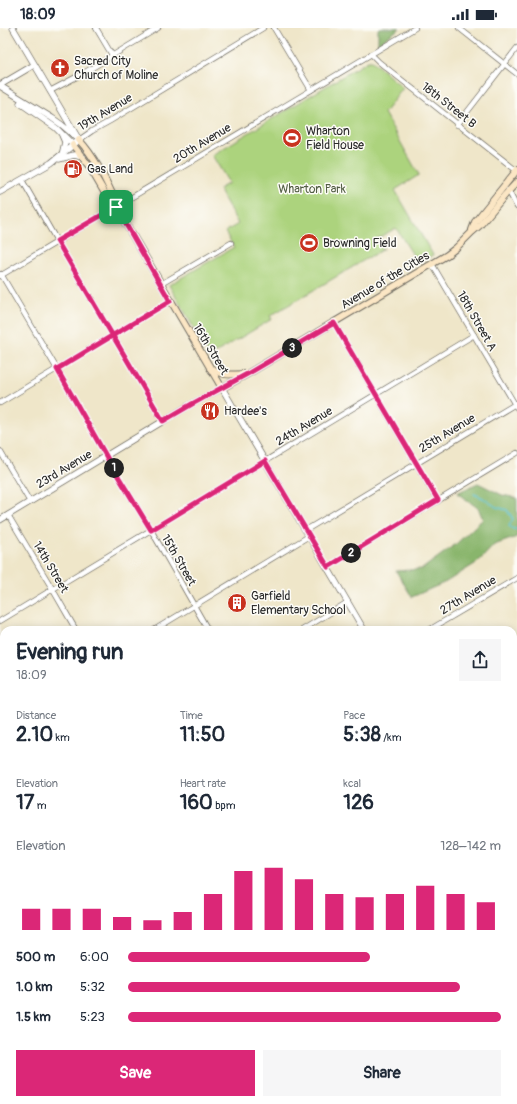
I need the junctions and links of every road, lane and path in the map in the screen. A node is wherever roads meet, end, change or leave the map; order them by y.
1 (13, 28) edge
2 (96, 28) edge
3 (158, 28) edge
4 (264, 28) edge
5 (274, 28) edge
6 (414, 28) edge
7 (459, 28) edge
8 (517, 48) edge
9 (371, 54) junction
10 (112, 55) junction
11 (34, 65) junction
12 (505, 65) junction
13 (517, 74) edge
14 (0, 86) edge
15 (311, 90) junction
16 (50, 92) junction
17 (458, 125) junction
18 (60, 131) junction
19 (79, 140) junction
20 (73, 145) junction
21 (62, 155) junction
22 (83, 157) junction
23 (55, 160) junction
24 (517, 171) edge
25 (22, 180) junction
26 (517, 182) edge
27 (505, 185) junction
28 (508, 191) junction
29 (0, 192) edge
30 (116, 207) junction
31 (517, 207) edge
32 (472, 232) junction
33 (57, 241) junction
34 (231, 243) dead end
35 (432, 264) junction
36 (0, 274) edge
37 (161, 284) junction
38 (170, 301) junction
39 (334, 323) junction
40 (112, 335) junction
41 (474, 335) junction
42 (210, 368) junction
43 (57, 369) junction
44 (249, 373) junction
45 (222, 388) junction
46 (376, 394) junction
47 (0, 403) edge
48 (516, 405) edge
49 (163, 421) junction
50 (0, 451) edge
51 (517, 453) edge
52 (106, 456) junction
53 (265, 461) junction
54 (416, 464) junction
55 (438, 500) junction
56 (30, 502) junction
57 (8, 515) junction
58 (0, 520) edge
59 (151, 530) junction
60 (306, 530) junction
61 (309, 536) junction
62 (328, 567) junction
63 (517, 578) edge
64 (53, 590) junction
65 (348, 602) junction
66 (194, 606) junction
67 (0, 621) edge
68 (74, 626) edge
69 (161, 626) edge
70 (206, 626) edge
71 (309, 626) edge
72 (362, 626) edge
73 (436, 626) edge

1 - 11 street
2 - 10 street
3 - 10 street
4 - 19 street, 19th Avenue
5 - 15 street
6 - 9 street, 20th Avenue
7 - 12 street
8 - 12 street
9 - 15 street, 20th Avenue
9 - 17 street, 18th Street B
10 - 16 street
11 - 14 street
11 - 16 street
12 - 13 street
12 - 17 street
14 - 18 street
14 - 19 street
15 - 30 street, 20th Avenue
16 - 19 street
17 - 24 street, 18th Street B
18 - 20 street
18 - 21 street
19 - 20 street, 19th Avenue
19 - 30 main road, 16th Street
20 - 21 street, 19th Avenue
20 - 22 main road
21 - 23 street, 19th Avenue
22 - 23 street
22 - 30 main road
23 - 25 street, 19th Avenue
24 - 27 main road, Avenue of the Cities
25 - 29 street, 19th Avenue
25 - 33 street
26 - 28 main road, Avenue of the Cities
27 - 28 street
27 - 32 main road, Avenue of the Cities
28 - 31 street
28 - 32 main road, Avenue of the Cities
30 - 33 street, 20th Avenue
30 - 37 main road, 16th Street
32 - 35 main road, Avenue of the Cities
33 - 36 street, 20th Avenue
33 - 40 street
34 - 37 street
35 - 39 main road, Avenue of the Cities
35 - 41 street, 18th Street A
36 - 43 street, 15th Street
37 - 38 main road, 16th Street
38 - 40 street
38 - 42 main road, 16th Street
39 - 44 main road, Avenue of the Cities
39 - 46 street
40 - 43 street
40 - 49 street
41 - 46 street, 24th Avenue
41 - 48 street, 18th Street A
42 - 44 main road
42 - 45 main road, 16th Street
43 - 47 street
43 - 52 street, 15th Street
44 - 45 main road, Avenue of the Cities
45 - 49 street, 23rd Avenue
45 - 53 street, 16th Street
46 - 53 street, 24th Avenue
46 - 54 street
48 - 54 street, 25th Avenue
49 - 52 street, 23rd Avenue
50 - 56 street
51 - 55 street
52 - 56 street, 23rd Avenue
52 - 59 street, 15th Street
53 - 59 street, 24th Avenue
53 - 60 street, 16th Street
54 - 55 street
54 - 60 street, 25th Avenue
55 - 62 street
56 - 57 street, 23rd Avenue
57 - 58 street, 23rd Avenue
57 - 64 street, 14th Street
59 - 64 street, 24th Avenue
59 - 66 street, 15th Street
60 - 61 street, 16th Street
61 - 62 street, 16th Street
61 - 66 street
62 - 65 street, 16th Street
63 - 73 street, 27th Avenue
64 - 67 street, 24th Avenue
64 - 68 street, 14th Street
65 - 71 street
65 - 72 street, 16th Street
66 - 69 street
66 - 70 street, 15th Street

